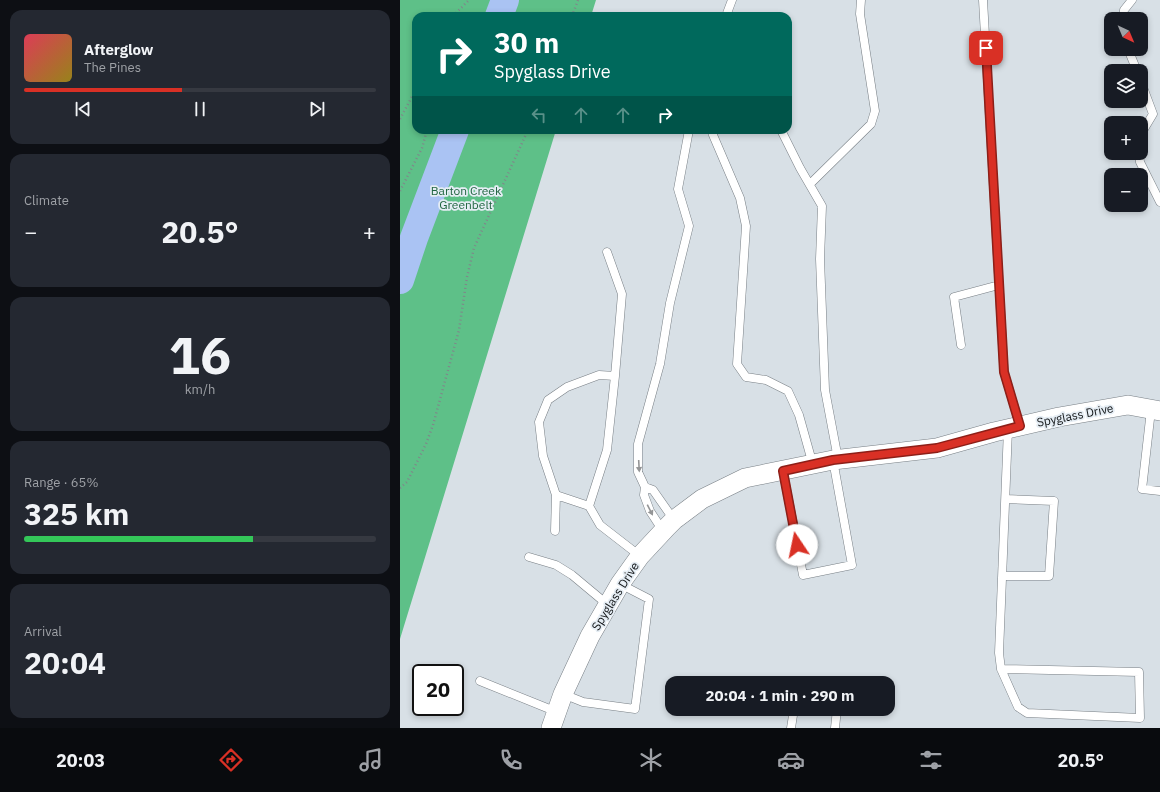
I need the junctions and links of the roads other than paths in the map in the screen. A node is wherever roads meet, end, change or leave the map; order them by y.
1 (732, 0) edge
2 (861, 0) edge
3 (983, 0) edge
4 (1132, 0) edge
5 (728, 12) edge
6 (1124, 12) edge
7 (1148, 101) edge
8 (1148, 122) edge
9 (688, 134) edge
10 (783, 134) edge
11 (713, 135) dead end
12 (1140, 160) edge
13 (810, 184) junction
14 (1160, 202) edge
15 (607, 252) dead end
16 (999, 285) junction
17 (961, 345) dead end
18 (615, 376) junction
19 (1156, 411) edge
20 (1014, 428) junction
21 (836, 460) junction
22 (813, 465) junction
23 (783, 471) junction
24 (645, 487) junction
25 (1160, 492) edge
26 (556, 495) junction
27 (1006, 500) junction
28 (589, 506) junction
29 (669, 526) junction
30 (555, 531) dead end
31 (640, 556) junction
32 (529, 557) dead end
33 (1003, 576) junction
34 (620, 584) junction
35 (608, 605) junction
36 (1001, 668) junction
37 (480, 681) dead end
38 (562, 694) junction
39 (793, 716) edge
40 (836, 716) edge
41 (554, 720) edge
42 (791, 728) edge
43 (835, 728) edge

1 - 5 lane
2 - 13 lane
3 - 16 lane
4 - 6 lane
7 - 8 lane
9 -> 24 lane
10 - 13 lane
11 - 22 lane
12 - 14 lane
13 - 21 lane
15 - 18 lane
16 - 17 lane
16 - 20 lane
18 - 26 lane
18 - 28 lane
19 - 20 street, Spyglass Drive
19 - 25 lane
20 - 21 street, Spyglass Drive
20 - 27 lane
21 - 22 street, Spyglass Drive
21 - 23 lane
22 - 23 street, Spyglass Drive
23 - 29 street, Spyglass Drive
24 - 29 lane
24 -> 29 lane
26 - 28 lane
26 - 30 lane
27 - 33 lane
27 - 33 lane
28 - 31 lane
29 - 31 street, Spyglass Drive
31 - 34 street, Spyglass Drive
32 - 35 lane
33 - 36 lane
34 - 35 street, Spyglass Drive
34 - 38 lane
35 - 38 street, Spyglass Drive
36 - 36 lane
37 - 41 lane
38 - 41 street, Spyglass Drive
39 - 42 lane
40 - 43 lane

